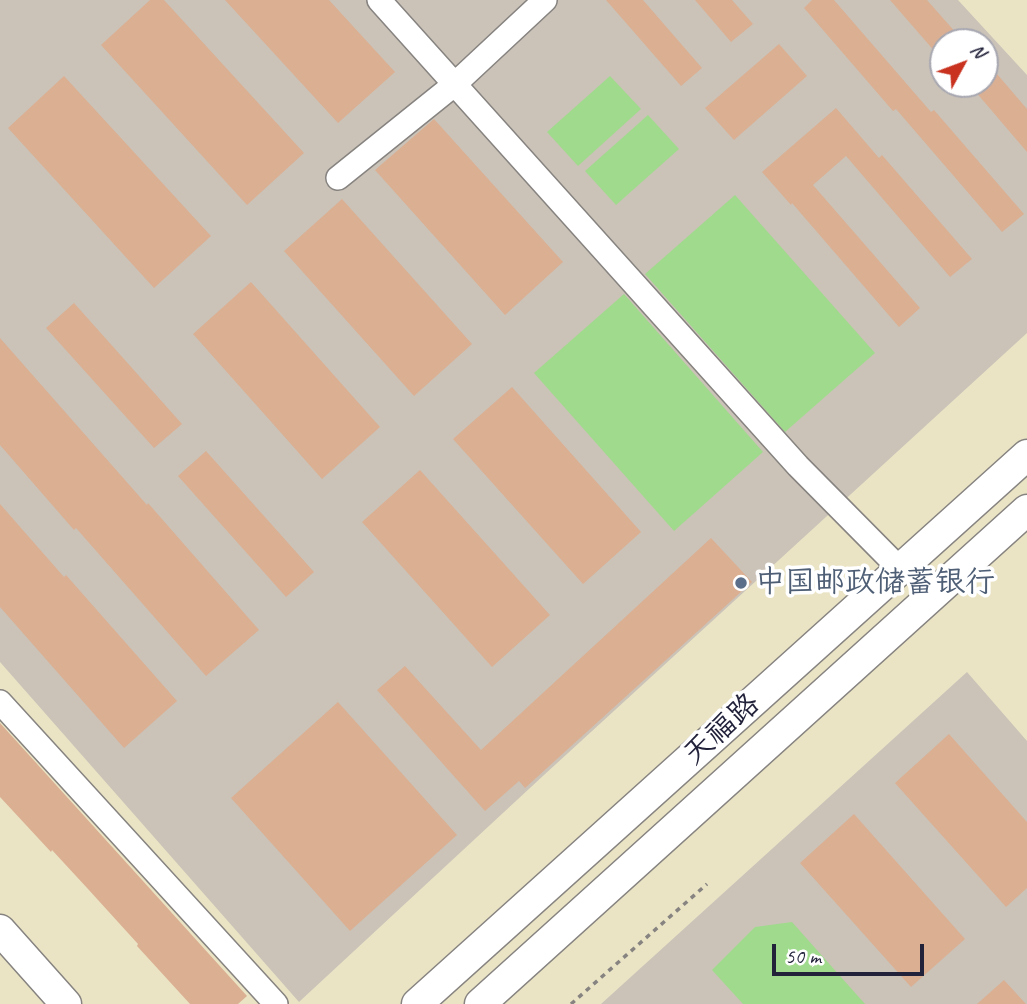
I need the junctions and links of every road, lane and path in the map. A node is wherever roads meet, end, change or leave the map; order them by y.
1 (379, 0) edge
2 (545, 0) edge
3 (455, 84) junction
4 (338, 178) dead end
5 (1027, 455) edge
6 (1027, 510) edge
7 (900, 569) junction
8 (0, 702) edge
9 (707, 884) dead end
10 (0, 930) edge
11 (66, 1004) edge
12 (276, 1004) edge
13 (417, 1004) edge
14 (480, 1004) edge
15 (571, 1004) edge

1 - 3 lane
2 - 3 lane
3 - 4 lane
3 - 7 lane
5 - 7 main road, 天福路
6 - 14 main road, 天福路
7 - 13 main road, 天福路
8 - 12 lane
9 - 15 path
10 - 11 main road

